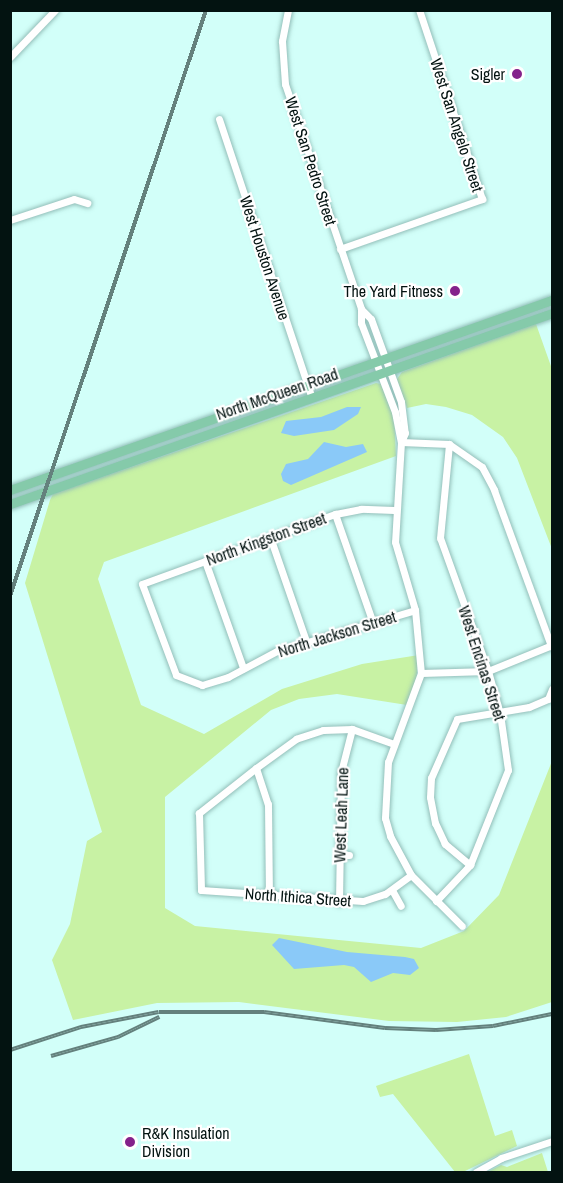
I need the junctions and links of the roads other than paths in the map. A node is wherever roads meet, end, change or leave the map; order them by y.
1 (55, 10) edge
2 (288, 10) edge
3 (419, 10) edge
4 (10, 57) edge
5 (219, 119) dead end
6 (87, 202) dead end
7 (10, 220) edge
8 (340, 249) junction
9 (552, 300) edge
10 (361, 309) junction
11 (552, 313) edge
12 (381, 360) junction
13 (386, 372) junction
14 (308, 385) junction
15 (312, 398) junction
16 (160, 438) junction
17 (401, 442) junction
18 (449, 444) junction
19 (164, 450) junction
20 (10, 490) edge
21 (10, 504) edge
22 (394, 510) junction
23 (335, 514) junction
24 (270, 537) junction
25 (205, 561) junction
26 (415, 610) junction
27 (373, 624) junction
28 (306, 641) junction
29 (551, 645) edge
30 (169, 662) joint
31 (243, 668) junction
32 (488, 671) junction
33 (421, 673) junction
34 (552, 689) edge
35 (500, 714) junction
36 (352, 729) junction
37 (394, 744) junction
38 (256, 768) junction
39 (340, 855) junction
40 (349, 855) dead end
41 (470, 865) junction
42 (411, 875) junction
43 (392, 890) junction
44 (269, 895) junction
45 (436, 901) junction
46 (339, 902) junction
47 (401, 906) dead end
48 (462, 926) dead end
49 (552, 1141) edge
50 (476, 1173) edge

1 - 4 street
2 - 8 street, West San Pedro Street
3 - 8 street, West San Angelo Street
5 - 14 street, West Houston Avenue
6 - 7 street
8 - 10 street, West San Pedro Street
9 - 12 main road, North McQueen Road
10 - 12 street, West San Pedro Street
10 - 12 street, West San Pedro Street
11 - 13 main road, North McQueen Road
12 - 13 street, West San Pedro Street
12 - 14 main road, North McQueen Road
13 - 15 main road, North McQueen Road
13 - 17 street, West San Pedro Street
14 - 15 street, West Houston Avenue
14 - 16 main road, North McQueen Road
15 - 19 main road, North McQueen Road
16 - 19 main road
16 - 20 main road, North McQueen Road
17 - 18 street
17 - 22 street, West San Pedro Street
18 - 29 street
18 - 32 street, West Encinas Street
19 - 21 main road, North McQueen Road
22 - 23 street, North Kingston Street
22 - 26 street, West San Pedro Street
23 - 24 street, North Kingston Street
23 - 27 street
24 - 25 street, North Kingston Street
24 - 28 street
25 - 30 street, North Kingston Street
25 - 31 street
26 - 27 street, North Jackson Street
26 - 33 street, West San Pedro Street
27 - 28 street, North Jackson Street
28 - 31 street, North Jackson Street
29 - 32 street
30 - 31 street, North Jackson Street
32 - 33 street
32 - 35 street, West Encinas Street
33 - 37 street, West San Pedro Street
34 - 35 street
35 - 41 street, West Encinas Street
35 - 41 street
36 - 37 street
36 - 38 street
36 - 39 street, West Leah Lane
37 - 42 street, West San Pedro Street
38 - 44 street
38 - 44 street, North Ithica Street
39 - 40 street
39 - 46 street, West Leah Lane
41 - 45 street, West Encinas Street
42 - 43 street, North Ithica Street
42 - 45 street, West San Pedro Street
43 - 46 street, North Ithica Street
43 - 47 street
44 - 46 street, North Ithica Street
45 - 48 street, West San Pedro Street
49 - 50 street

